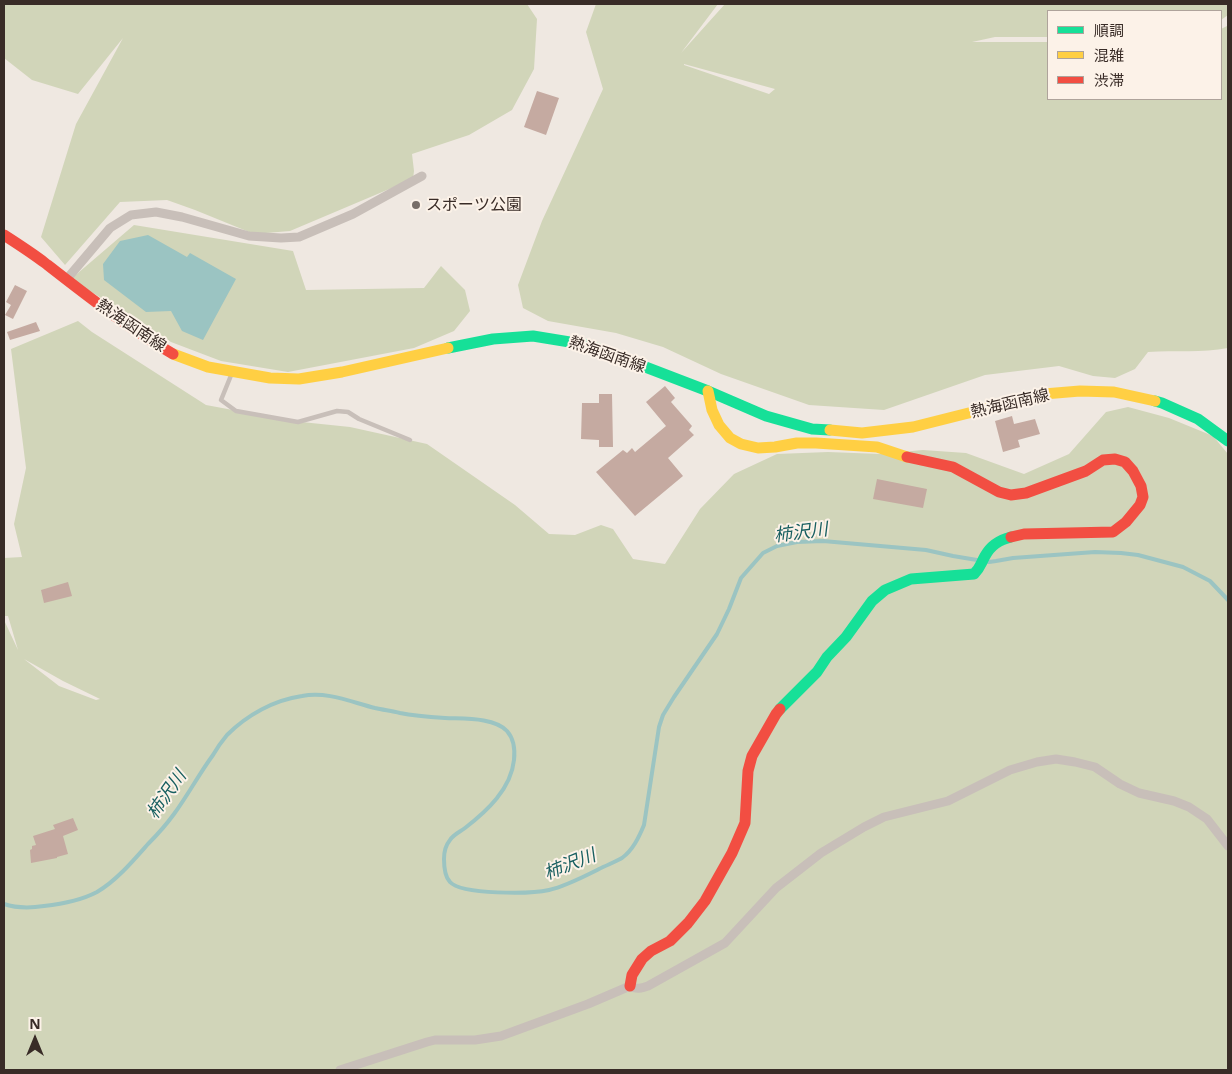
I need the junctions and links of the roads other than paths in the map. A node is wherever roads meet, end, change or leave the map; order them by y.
1 (422, 176) dead end
2 (4, 235) edge
3 (66, 280) junction
4 (232, 372) junction
5 (708, 391) junction
6 (410, 440) dead end
7 (1228, 441) edge
8 (1228, 846) edge
9 (630, 986) junction
10 (340, 1070) edge

1 - 3 street
2 - 3 main road, 熱海函南線
3 - 4 main road, 熱海函南線
4 - 5 main road, 熱海函南線
4 - 6 lane
5 - 7 main road, 熱海函南線
5 - 9 main road
8 - 9 street
9 - 10 street

